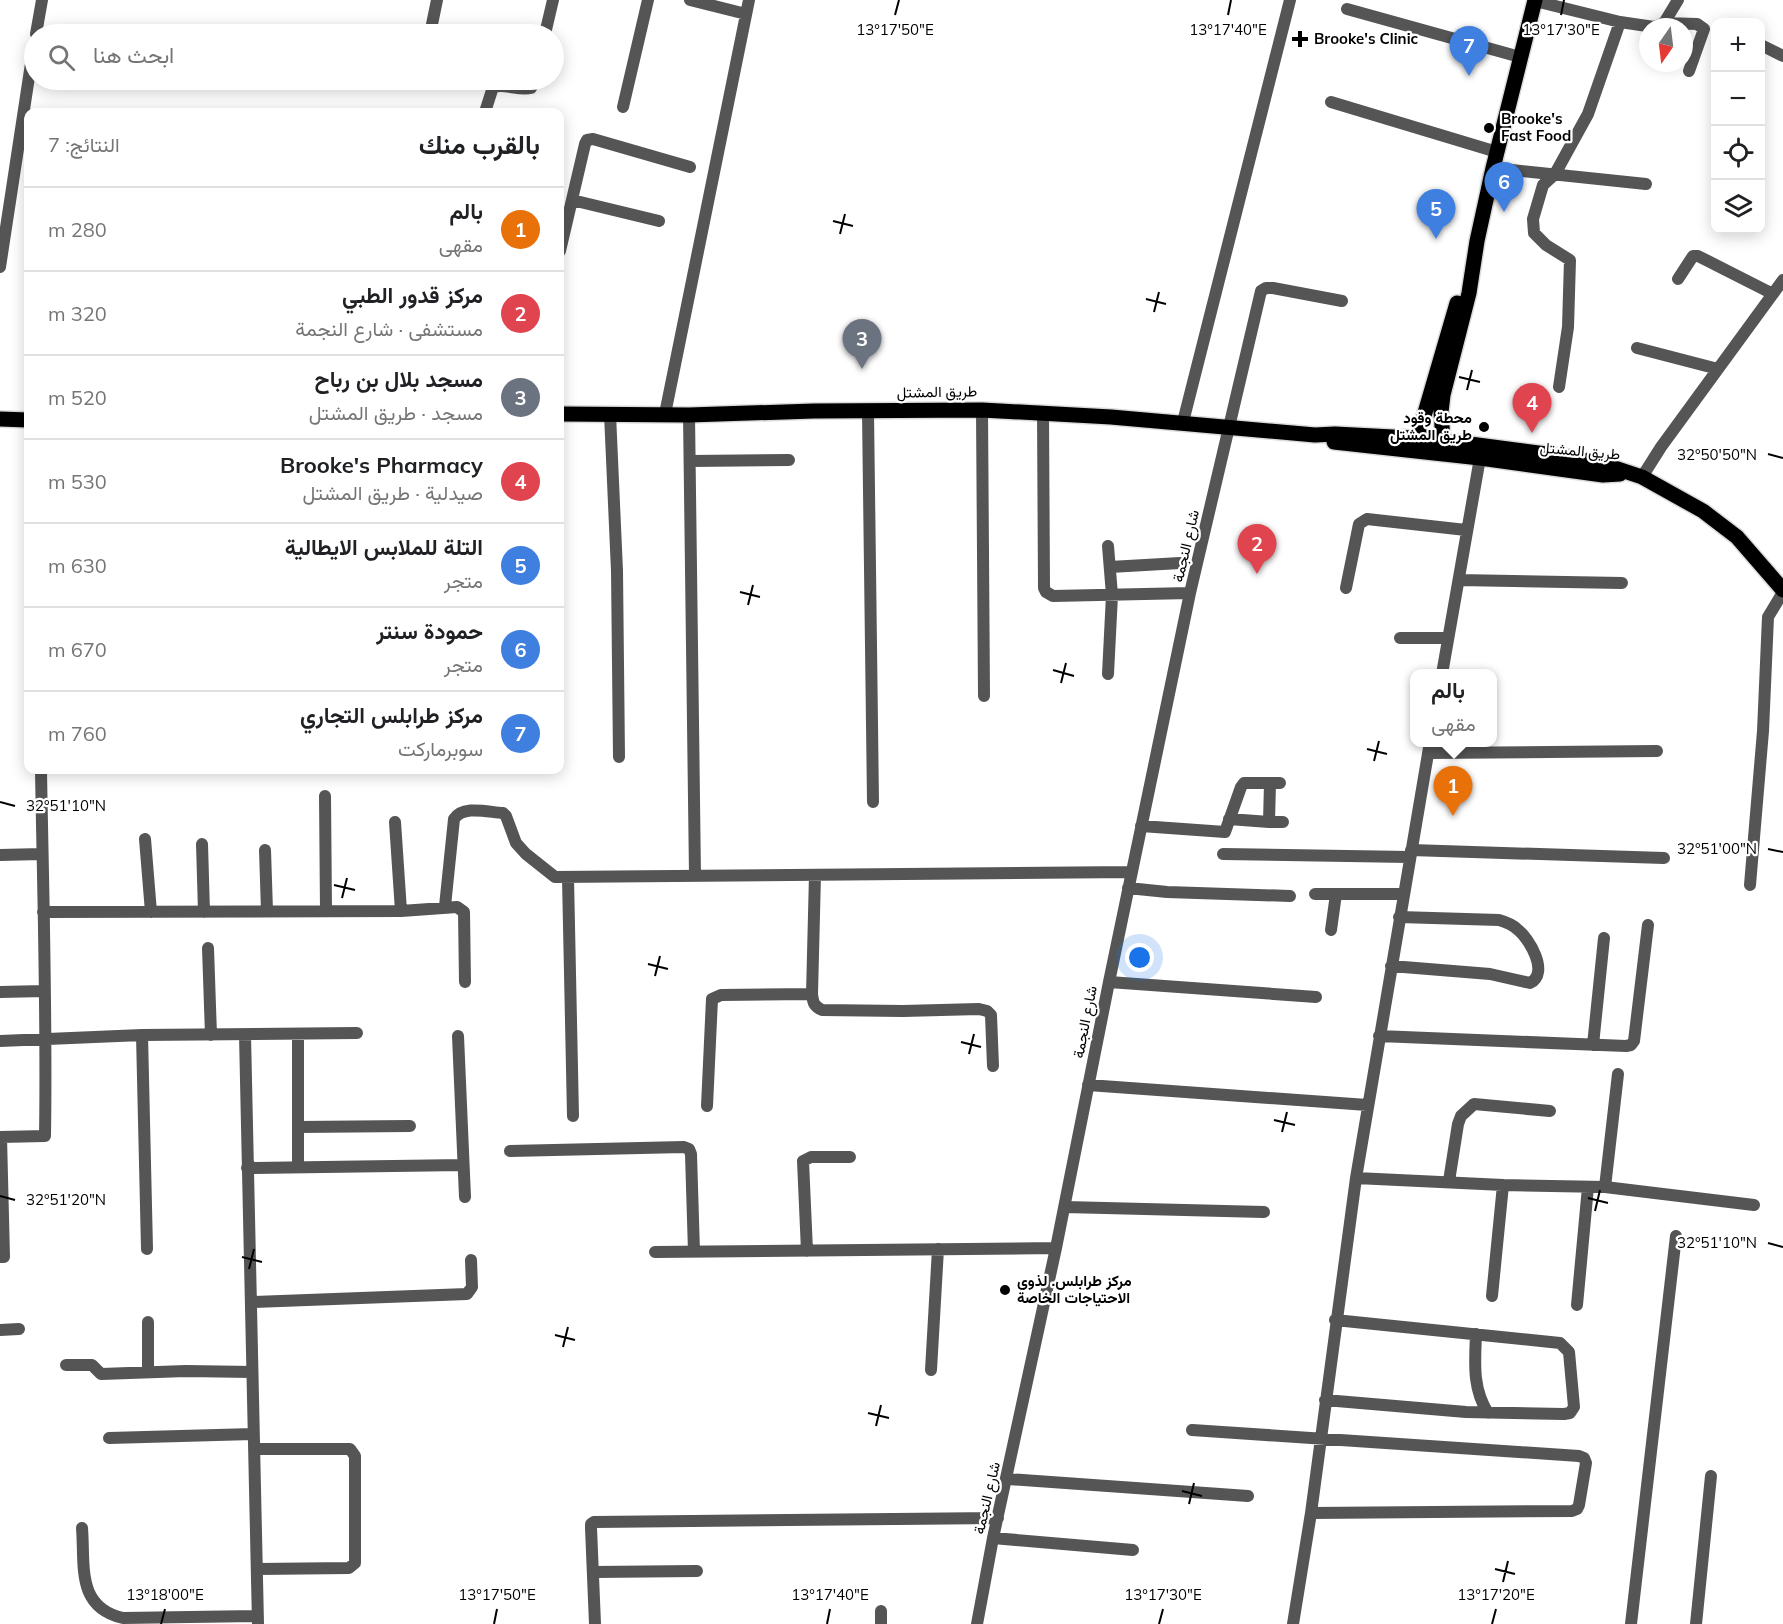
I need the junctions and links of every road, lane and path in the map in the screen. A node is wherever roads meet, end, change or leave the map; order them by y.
1 (42, 0) edge
2 (437, 0) edge
3 (553, 0) edge
4 (648, 0) edge
5 (690, 0) edge
6 (749, 0) edge
7 (1290, 0) edge
8 (1535, 0) edge
9 (1689, 0) edge
10 (1676, 3) edge
11 (1347, 9) dead end
12 (746, 14) junction
13 (1667, 18) edge
14 (1620, 22) junction
15 (38, 24) edge
16 (432, 24) edge
17 (547, 24) edge
18 (1693, 24) edge
19 (1639, 25) edge
20 (1765, 47) edge
21 (1783, 56) edge
22 (1520, 57) junction
23 (1693, 60) edge
24 (25, 90) edge
25 (492, 90) edge
26 (1331, 102) dead end
27 (623, 107) dead end
28 (486, 108) edge
29 (1497, 152) junction
30 (690, 167) dead end
31 (1493, 168) junction
32 (1555, 174) junction
33 (1646, 184) dead end
34 (5, 192) edge
35 (572, 200) junction
36 (659, 221) dead end
37 (564, 234) edge
38 (1477, 241) junction
39 (0, 267) edge
40 (1678, 279) dead end
41 (1783, 280) edge
42 (1773, 294) junction
43 (1342, 301) dead end
44 (1637, 348) dead end
45 (1718, 369) junction
46 (1559, 387) dead end
47 (982, 410) junction
48 (868, 412) junction
49 (1043, 412) junction
50 (564, 414) edge
51 (610, 414) junction
52 (665, 414) junction
53 (689, 415) junction
54 (0, 419) edge
55 (24, 420) edge
56 (1183, 422) junction
57 (1229, 428) junction
58 (1416, 445) junction
59 (1444, 448) junction
60 (1480, 458) junction
61 (789, 460) dead end
62 (690, 461) junction
63 (1636, 475) junction
64 (1466, 530) junction
65 (1108, 546) dead end
66 (1180, 563) dead end
67 (1110, 567) junction
68 (1459, 580) junction
69 (1622, 583) dead end
70 (1346, 588) dead end
71 (1783, 591) edge
72 (1190, 593) junction
73 (1112, 595) junction
74 (1400, 638) dead end
75 (1448, 639) junction
76 (1443, 669) edge
77 (1108, 674) dead end
78 (984, 696) dead end
79 (1429, 748) edge
80 (1657, 751) dead end
81 (619, 758) dead end
82 (41, 774) edge
83 (325, 796) dead end
84 (873, 802) dead end
85 (1229, 819) junction
86 (395, 822) dead end
87 (1269, 822) junction
88 (1283, 822) dead end
89 (1141, 826) junction
90 (145, 839) dead end
91 (202, 844) dead end
92 (265, 850) dead end
93 (1410, 853) junction
94 (42, 854) junction
95 (1222, 854) dead end
96 (0, 855) edge
97 (1664, 858) dead end
98 (1131, 872) junction
99 (815, 875) junction
100 (695, 876) junction
101 (568, 878) junction
102 (1750, 885) dead end
103 (1128, 888) junction
104 (1315, 894) dead end
105 (1336, 894) junction
106 (1402, 894) junction
107 (1290, 896) dead end
108 (445, 906) junction
109 (401, 910) junction
110 (267, 911) junction
111 (326, 911) junction
112 (43, 912) junction
113 (151, 912) junction
114 (204, 912) junction
115 (1399, 917) junction
116 (1648, 925) dead end
117 (1331, 930) dead end
118 (1604, 938) dead end
119 (208, 948) dead end
120 (1391, 966) junction
121 (465, 982) dead end
122 (1108, 982) junction
123 (0, 992) edge
124 (44, 992) junction
125 (812, 994) junction
126 (1316, 997) dead end
127 (357, 1032) dead end
128 (298, 1034) junction
129 (142, 1035) junction
130 (211, 1035) junction
131 (245, 1035) junction
132 (459, 1036) dead end
133 (1379, 1036) junction
134 (47, 1040) junction
135 (0, 1041) edge
136 (1593, 1045) junction
137 (993, 1066) dead end
138 (1618, 1074) dead end
139 (1088, 1085) junction
140 (1367, 1105) junction
141 (707, 1106) dead end
142 (1550, 1111) dead end
143 (573, 1116) dead end
144 (410, 1126) dead end
145 (298, 1127) junction
146 (0, 1137) edge
147 (510, 1151) dead end
148 (850, 1157) dead end
149 (464, 1166) junction
150 (298, 1167) junction
151 (248, 1168) junction
152 (1356, 1178) junction
153 (1449, 1181) junction
154 (1503, 1185) junction
155 (1588, 1187) junction
156 (1605, 1187) junction
157 (465, 1197) dead end
158 (1754, 1205) dead end
159 (1065, 1207) junction
160 (1264, 1212) dead end
161 (1676, 1236) dead end
162 (1056, 1248) junction
163 (147, 1249) dead end
164 (938, 1249) junction
165 (807, 1251) junction
166 (655, 1252) dead end
167 (694, 1252) junction
168 (0, 1257) edge
169 (471, 1260) dead end
170 (1492, 1296) dead end
171 (251, 1302) junction
172 (1577, 1305) dead end
173 (1335, 1320) junction
174 (148, 1322) dead end
175 (19, 1329) dead end
176 (0, 1330) edge
177 (1476, 1334) junction
178 (66, 1365) dead end
179 (931, 1370) dead end
180 (148, 1372) junction
181 (252, 1372) junction
182 (1324, 1400) junction
183 (1488, 1413) junction
184 (1192, 1430) dead end
185 (253, 1434) junction
186 (109, 1438) dead end
187 (1320, 1438) junction
188 (254, 1449) junction
189 (1711, 1476) dead end
190 (1008, 1479) junction
191 (1248, 1496) dead end
192 (1311, 1513) junction
193 (998, 1518) junction
194 (82, 1528) dead end
195 (993, 1538) junction
196 (1133, 1550) dead end
197 (257, 1569) junction
198 (697, 1571) dead end
199 (594, 1572) junction
200 (258, 1620) edge
201 (596, 1624) edge
202 (977, 1624) edge
203 (1293, 1624) edge
204 (1632, 1624) edge
205 (1696, 1624) edge

1 - 15 street
2 - 16 street
3 - 17 street
4 - 27 street
5 - 12 street
6 - 12 street
7 - 56 street
8 - 14 street
8 - 22 main road
9 - 10 street
10 - 13 street
11 - 22 street
12 - 52 street
14 - 19 street
14 - 32 street
18 - 23 street
20 - 21 street
22 - 29 main road
24 - 34 street
25 - 28 street
26 - 29 street
29 - 31 main road
30 - 35 street
31 - 32 street
31 - 38 main road
32 - 33 street
32 - 46 street
34 - 39 street
35 - 36 street
35 - 37 street
38 - 58 main road
38 - 59 main road
40 - 42 street
41 - 42 street
42 - 45 street
43 - 57 street, شارع النجمة
44 - 45 street
45 - 63 street
47 - 48 main road, طريق المشتل
47 - 49 main road, طريق المشتل
47 - 78 street
48 - 53 main road, طريق المشتل
48 - 84 street
49 - 56 main road, طريق المشتل
49 - 73 street
50 - 51 main road, طريق المشتل
51 - 52 main road, طريق المشتل
51 - 81 street
52 - 53 main road, طريق المشتل
53 - 62 street
54 - 55 main road
56 - 57 main road, طريق المشتل
57 - 58 main road, طريق المشتل
57 - 72 street, شارع النجمة
58 - 59 main road, طريق المشتل
59 - 60 main road, طريق المشتل
59 - 63 main road, طريق المشتل
60 - 63 main road, طريق المشتل
60 - 64 street
61 - 62 street
62 - 100 street
63 - 71 main road, طريق المشتل
64 - 68 street
64 - 70 street
65 - 67 street
66 - 67 street
67 - 73 street
68 - 69 street
68 - 75 street
71 - 102 street
72 - 73 street
72 - 89 street, شارع النجمة
73 - 77 street
74 - 75 street
75 - 76 street
79 - 80 street
79 - 93 street
82 - 94 street
83 - 111 street
85 - 87 street
85 - 87 street
85 - 89 street
86 - 109 street
87 - 88 street
89 - 98 street, شارع النجمة
90 - 113 street
91 - 114 street
92 - 110 street
93 - 95 street
93 - 97 street
93 - 106 street
94 - 96 street
94 - 112 street
98 - 99 street
98 - 103 street, شارع النجمة
99 - 100 street
99 - 125 street
100 - 101 street
101 - 108 street
101 - 143 street
103 - 107 street
103 - 122 street, شارع النجمة
104 - 105 street
105 - 106 street
105 - 117 street
106 - 115 street
108 - 109 street
108 - 121 street
109 - 111 street
110 - 111 street
110 - 114 street
112 - 113 street
112 - 124 street
113 - 114 street
115 - 120 street
115 - 120 street
116 - 136 street
118 - 136 street
119 - 130 street
120 - 133 street
122 - 126 street
122 - 139 street, شارع النجمة
123 - 124 street
124 - 134 street
125 - 137 street
125 - 141 street
127 - 128 street
128 - 131 street
128 - 145 street
129 - 130 street
129 - 134 street
129 - 163 street
130 - 131 street
131 - 151 street
132 - 149 street
133 - 136 street
133 - 140 street
134 - 135 street
134 - 146 street
138 - 156 street
139 - 140 street
139 - 159 street, شارع النجمة
140 - 152 street
142 - 153 street
144 - 145 street
145 - 150 street
146 - 168 street
147 - 167 street
148 - 165 street
149 - 150 street
149 - 157 street
150 - 151 street
151 - 171 street
152 - 153 street
152 - 173 street
153 - 154 street
154 - 155 street
154 - 170 street
155 - 156 street
155 - 172 street
156 - 158 street
159 - 160 street
159 - 162 street, شارع النجمة
161 - 204 street
162 - 164 street
162 - 190 street, شارع النجمة
164 - 165 street
164 - 179 street
165 - 167 street
166 - 167 street
169 - 171 street
171 - 181 street
173 - 177 street
173 - 182 street
174 - 180 street
175 - 176 street
177 - 183 street
177 - 183 street
178 - 180 street
180 - 181 street
181 - 185 street
182 - 183 street
182 - 187 street
184 - 187 street
185 - 186 street
185 - 188 street
187 - 192 street
187 - 192 street
188 - 197 street
188 - 197 street
189 - 205 street
190 - 191 street
190 - 193 street, شارع النجمة
192 - 203 street
193 - 195 street, شارع النجمة
193 - 199 street
194 - 200 street
195 - 196 street
195 - 202 street, شارع النجمة
197 - 200 street
198 - 199 street
199 - 201 street

